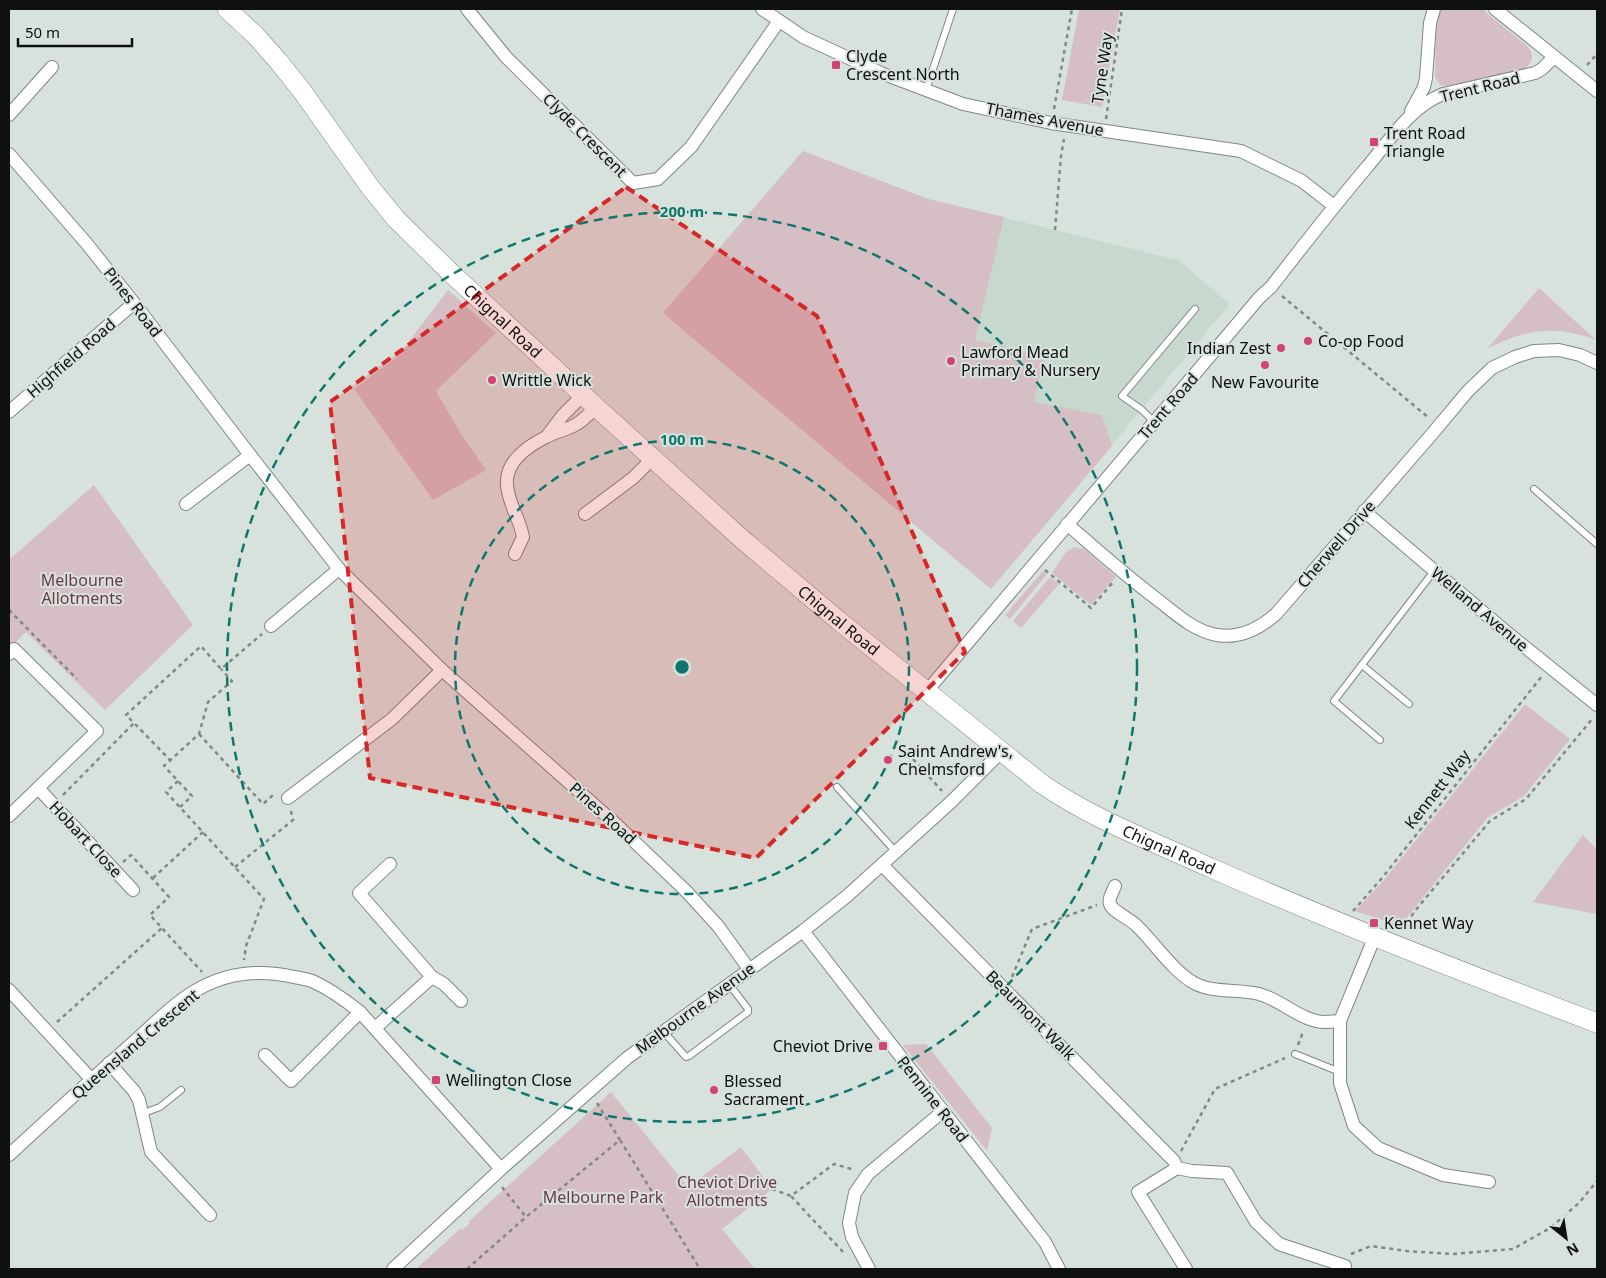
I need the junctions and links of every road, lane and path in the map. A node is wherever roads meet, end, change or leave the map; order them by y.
1 (227, 9) edge
2 (467, 9) edge
3 (762, 9) edge
4 (953, 9) edge
5 (1072, 9) edge
6 (1122, 9) edge
7 (1434, 9) edge
8 (1495, 9) edge
9 (779, 21) junction
10 (1554, 57) junction
11 (52, 66) dead end
12 (926, 90) junction
13 (1597, 91) edge
14 (9, 116) edge
15 (1406, 119) junction
16 (1051, 123) junction
17 (1067, 125) junction
18 (1104, 131) junction
19 (9, 154) edge
20 (1334, 206) junction
21 (1055, 230) dead end
22 (1271, 287) junction
23 (134, 303) junction
24 (1195, 309) dead end
25 (1597, 364) edge
26 (589, 401) junction
27 (9, 412) edge
28 (1154, 422) junction
29 (1439, 426) junction
30 (547, 436) junction
31 (250, 455) junction
32 (653, 458) junction
33 (1534, 489) dead end
34 (186, 504) dead end
35 (1364, 511) junction
36 (585, 514) dead end
37 (1067, 524) junction
38 (1597, 544) edge
39 (515, 554) dead end
40 (1036, 562) junction
41 (339, 569) junction
42 (1434, 571) junction
43 (1121, 572) junction
44 (9, 610) edge
45 (271, 626) joint
46 (9, 654) edge
47 (1362, 665) junction
48 (1549, 667) junction
49 (221, 669) junction
50 (442, 670) junction
51 (76, 678) dead end
52 (927, 691) junction
53 (1409, 704) dead end
54 (1597, 705) edge
55 (1597, 713) edge
56 (134, 723) junction
57 (199, 734) junction
58 (1380, 740) dead end
59 (1001, 752) junction
60 (913, 759) dead end
61 (170, 760) junction
62 (178, 781) junction
63 (837, 787) dead end
64 (38, 788) junction
65 (288, 798) junction
66 (951, 802) junction
67 (54, 804) junction
68 (180, 807) junction
69 (9, 816) edge
70 (203, 832) junction
71 (896, 852) junction
72 (390, 864) dead end
73 (882, 865) junction
74 (236, 867) junction
75 (115, 870) junction
76 (152, 879) junction
77 (1116, 886) dead end
78 (133, 890) dead end
79 (1109, 900) junction
80 (1341, 924) junction
81 (162, 928) junction
82 (803, 931) junction
83 (1375, 936) junction
84 (1394, 945) junction
85 (749, 970) junction
86 (242, 974) junction
87 (432, 976) junction
88 (211, 982) junction
89 (729, 984) junction
90 (9, 990) edge
91 (1007, 990) junction
92 (461, 1001) dead end
93 (360, 1012) junction
94 (1308, 1018) junction
95 (1340, 1021) junction
96 (1597, 1023) edge
97 (375, 1028) junction
98 (46, 1031) junction
99 (664, 1031) junction
100 (1295, 1054) junction
101 (265, 1055) dead end
102 (109, 1063) junction
103 (1340, 1072) junction
104 (91, 1079) junction
105 (181, 1090) dead end
106 (588, 1092) junction
107 (942, 1112) junction
108 (141, 1114) junction
109 (620, 1140) junction
110 (9, 1155) edge
111 (1176, 1165) junction
112 (497, 1173) junction
113 (868, 1174) junction
114 (1597, 1181) edge
115 (1488, 1182) dead end
116 (772, 1189) dead end
117 (791, 1196) junction
118 (210, 1215) dead end
119 (526, 1218) junction
120 (844, 1252) dead end
121 (1336, 1265) edge
122 (393, 1269) edge
123 (467, 1269) edge
124 (700, 1269) edge
125 (869, 1269) edge
126 (1059, 1269) edge
127 (1186, 1269) edge

1 - 26 street, Chignal Road
2 - 9 street, Clyde Crescent
3 - 9 street, Thames Avenue
4 - 12 lane
5 - 16 path
6 - 18 path, Tyne Way
7 - 15 street, Trent Road
8 - 10 street
9 - 12 street, Thames Avenue
10 - 13 street
10 - 15 street, Trent Road
11 - 14 street
12 - 16 street, Thames Avenue
15 - 20 street, Trent Road
16 - 17 street, Thames Avenue
17 - 18 street, Thames Avenue
17 - 21 path
18 - 20 street, Thames Avenue
19 - 23 street, Pines Road
20 - 22 street, Trent Road
22 - 28 street, Trent Road
22 - 29 path
23 - 27 street, Highfield Road
23 - 31 street, Pines Road
24 - 28 lane
25 - 29 street, Cherwell Drive
26 - 30 street
26 - 30 street
26 - 32 street, Chignal Road
28 - 37 street, Trent Road
29 - 35 street, Cherwell Drive
30 - 39 street
31 - 34 street
31 - 41 street, Pines Road
32 - 36 street
32 - 52 street, Chignal Road
33 - 38 lane
35 - 42 street, Welland Avenue
35 - 43 street, Cherwell Drive
37 - 40 street, Trent Road
37 - 43 street, Cherwell Drive
40 - 43 path
40 - 52 street, Trent Road
41 - 45 street
41 - 50 street, Pines Road
42 - 47 lane
42 - 48 street, Welland Avenue
44 - 51 path
45 - 49 path
46 - 64 street, Hobart Close
47 - 53 lane
47 - 58 lane
48 - 54 street, Welland Avenue
48 - 80 path, Kennett Way
49 - 56 path
49 - 57 path
50 - 65 street
50 - 85 street, Pines Road
52 - 59 street, Chignal Road
55 - 84 path
56 - 61 path
56 - 67 path
57 - 61 path
57 - 65 path
59 - 66 street, Melbourne Avenue
59 - 80 street, Chignal Road
60 - 66 path
61 - 62 path
62 - 68 path
62 - 68 path
63 - 71 lane
64 - 67 street, Hobart Close
64 - 69 street, Hobart Close
65 - 74 path
66 - 71 street, Melbourne Avenue
67 - 75 street, Hobart Close
68 - 70 path
70 - 74 path
70 - 76 path
71 - 73 street, Melbourne Avenue
72 - 87 street
73 - 82 street, Melbourne Avenue
73 - 91 street, Beaumont Walk
74 - 86 path
75 - 76 path
75 - 78 street, Hobart Close
76 - 81 path
77 - 79 street
79 - 91 path
79 - 94 street
80 - 83 street, Chignal Road
81 - 88 path
81 - 98 path
82 - 85 street, Melbourne Avenue
82 - 107 street, Pennine Road
83 - 84 street, Chignal Road
83 - 95 street
84 - 96 street, Chignal Road
85 - 89 street, Melbourne Avenue
86 - 88 street, Queensland Crescent
86 - 93 street, Queensland Crescent
87 - 92 street
87 - 97 street
88 - 102 street, Queensland Crescent
89 - 99 street, Melbourne Avenue
89 - 99 lane
90 - 98 street
91 - 111 street, Beaumont Walk
93 - 97 street, Queensland Crescent
93 - 101 street
94 - 95 street
94 - 100 path
95 - 103 street
97 - 112 street, Queensland Crescent
98 - 104 street
99 - 106 street, Melbourne Avenue
100 - 103 lane
100 - 111 path
102 - 104 street, Queensland Crescent
102 - 108 street
103 - 115 street
104 - 110 street, Queensland Crescent
105 - 108 lane
106 - 109 path
106 - 112 street, Melbourne Avenue
107 - 113 street
107 - 126 street, Pennine Road
108 - 118 street
109 - 119 path
109 - 124 path
111 - 121 street
111 - 127 street
112 - 119 path
112 - 122 street, Melbourne Avenue
113 - 117 path
113 - 125 street
114 - 121 path
116 - 117 path
117 - 120 path
119 - 123 path

